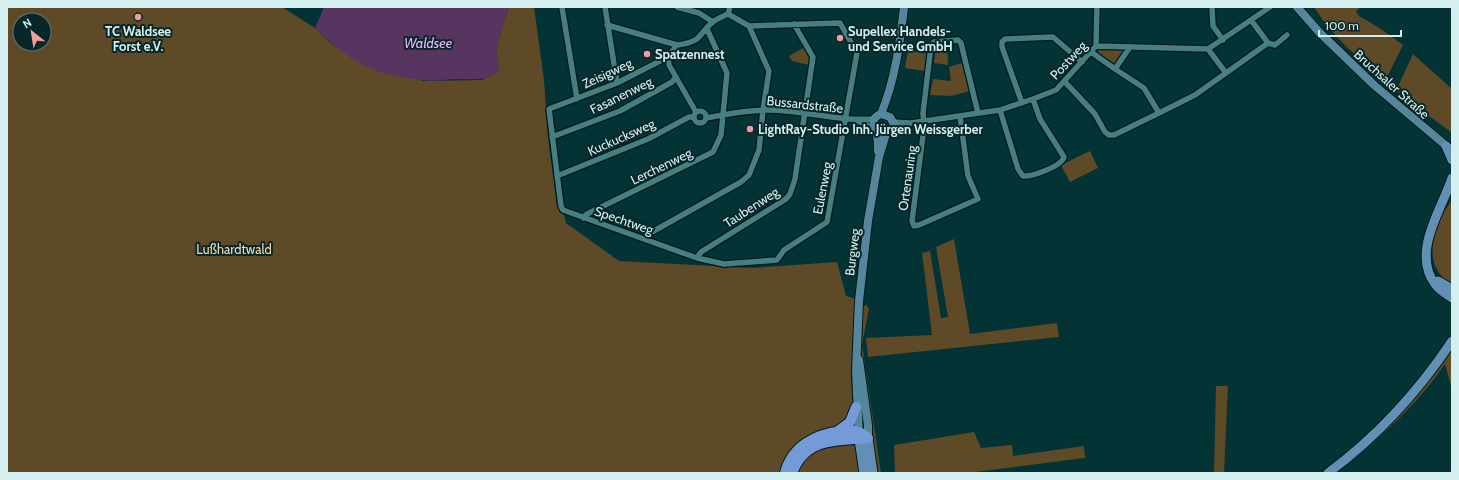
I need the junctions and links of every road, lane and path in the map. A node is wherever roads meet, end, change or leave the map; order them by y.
1 (562, 7) edge
2 (604, 7) edge
3 (677, 7) edge
4 (730, 7) edge
5 (904, 7) edge
6 (1097, 7) edge
7 (1212, 7) edge
8 (1263, 7) edge
9 (1270, 7) edge
10 (1291, 7) edge
11 (1297, 7) edge
12 (728, 14) junction
13 (1258, 14) junction
14 (1303, 14) junction
15 (1251, 20) junction
16 (714, 22) junction
17 (794, 24) junction
18 (607, 25) junction
19 (749, 26) junction
20 (707, 29) junction
21 (1287, 36) dead end
22 (1223, 40) junction
23 (1268, 43) junction
24 (677, 45) junction
25 (1096, 46) junction
26 (1130, 47) junction
27 (1208, 49) junction
28 (1091, 52) junction
29 (668, 56) junction
30 (1082, 62) junction
31 (1115, 69) junction
32 (1226, 73) junction
33 (676, 77) junction
34 (1065, 82) junction
35 (617, 83) junction
36 (577, 99) junction
37 (1033, 99) junction
38 (1022, 103) junction
39 (549, 109) joint
40 (762, 110) junction
41 (1000, 110) junction
42 (978, 113) junction
43 (1159, 113) junction
44 (724, 114) junction
45 (805, 114) junction
46 (695, 115) junction
47 (960, 116) junction
48 (706, 118) junction
49 (845, 119) junction
50 (924, 121) junction
51 (883, 124) junction
52 (552, 137) junction
53 (1449, 149) edge
54 (1452, 160) edge
55 (557, 176) junction
56 (1452, 178) edge
57 (1450, 191) edge
58 (583, 218) junction
59 (647, 239) junction
60 (697, 258) junction
61 (777, 260) joint
62 (1430, 274) junction
63 (1452, 289) edge
64 (1452, 298) edge
65 (1452, 341) edge
66 (857, 350) junction
67 (856, 407) junction
68 (837, 432) junction
69 (862, 436) junction
70 (785, 473) edge
71 (792, 473) edge
72 (864, 473) edge
73 (873, 473) edge
74 (1328, 473) edge

1 - 36 street
2 - 18 street
3 - 16 street
4 - 12 street
5 - 51 street, Burgweg
6 - 25 street
7 - 22 street
8 - 13 street
9 - 13 street
10 - 14 street, Bruchsaler Straße
11 - 14 street, Bruchsaler Straße
12 - 16 street
12 - 19 street
13 - 15 street
14 - 53 street, Bruchsaler Straße
15 - 22 street
15 - 23 street
16 - 20 street
17 - 19 street
17 - 45 street, Taubenweg
17 - 49 street, Eulenweg
18 - 24 street
18 - 35 street
19 - 40 street
20 - 24 street
20 - 44 street, Lerchenweg
21 - 23 street
22 - 27 street
23 - 32 street
24 - 29 street, Zeisigweg
25 - 26 street, Postweg
25 - 28 street, Postweg
26 - 27 street, Postweg
26 - 31 street
27 - 32 street
28 - 30 street, Postweg
28 - 31 street
29 - 33 street
29 - 35 street, Zeisigweg
30 - 34 street, Postweg
30 - 38 street
31 - 43 street
32 - 43 street
33 - 46 street
33 - 52 street, Fasanenweg
34 - 37 street, Postweg
34 - 43 street
35 - 36 street, Zeisigweg
36 - 39 street, Zeisigweg
37 - 38 street, Postweg
37 - 41 street
38 - 41 street, Postweg
39 - 52 street, Spechtweg
40 - 44 street, Bussardstraße
40 - 45 street, Bussardstraße
40 - 59 street
41 - 42 street, Postweg
42 - 47 street, Postweg
42 - 50 street
44 - 48 street, Bussardstraße
44 - 58 street, Lerchenweg
45 - 49 street, Bussardstraße
45 - 60 street, Taubenweg
46 - 48 street
46 - 48 street, Bussardstraße
46 - 55 street, Kuckucksweg
47 - 50 street, Postweg
47 - 50 street, Ortenauring
49 - 51 street, Bussardstraße
49 - 61 street, Eulenweg
50 - 51 street, Postweg
51 - 66 street, Burgweg
52 - 55 street, Spechtweg
53 - 54 main road
55 - 58 street, Spechtweg
56 - 57 main road
57 - 62 main road
58 - 59 street, Spechtweg
59 - 60 street, Spechtweg
60 - 61 street, Spechtweg
62 - 63 main road
62 - 64 main road
65 - 74 main road
66 - 67 street, Burgweg
66 - 69 street, Burgweg
67 - 68 highway
67 - 69 street, Burgweg
68 - 69 highway
68 - 70 highway
69 - 71 highway
69 - 72 main road
69 - 73 main road

